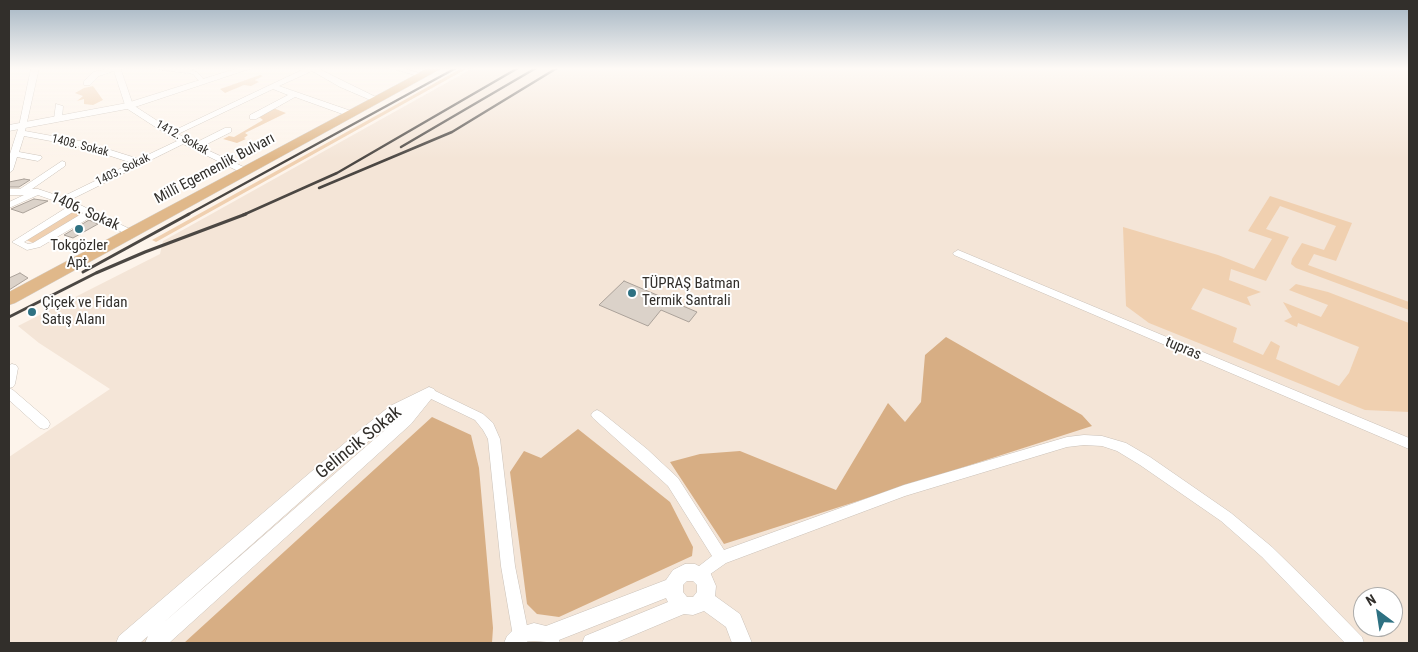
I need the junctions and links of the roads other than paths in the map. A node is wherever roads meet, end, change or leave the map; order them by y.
1 (29, 98) edge
2 (127, 98) edge
3 (152, 98) edge
4 (246, 98) edge
5 (287, 98) edge
6 (307, 98) edge
7 (374, 98) edge
8 (381, 98) edge
9 (378, 100) junction
10 (59, 106) dead end
11 (129, 106) junction
12 (351, 114) junction
13 (253, 117) dead end
14 (58, 119) junction
15 (9, 128) edge
16 (22, 130) junction
17 (228, 130) dead end
18 (172, 134) junction
19 (183, 141) junction
20 (196, 146) junction
21 (15, 154) junction
22 (38, 158) dead end
23 (138, 162) junction
24 (62, 164) dead end
25 (9, 170) edge
26 (245, 171) junction
27 (9, 192) edge
28 (22, 192) junction
29 (38, 192) junction
30 (64, 200) junction
31 (9, 205) edge
32 (76, 206) junction
33 (89, 214) junction
34 (131, 233) junction
35 (958, 253) dead end
36 (9, 299) edge
37 (12, 368) dead end
38 (9, 384) edge
39 (9, 393) edge
40 (429, 393) junction
41 (597, 415) dead end
42 (44, 424) dead end
43 (1409, 444) edge
44 (721, 558) junction
45 (700, 575) junction
46 (673, 586) junction
47 (704, 599) junction
48 (684, 605) junction
49 (517, 640) edge
50 (548, 640) edge
51 (126, 643) edge
52 (154, 643) edge
53 (592, 643) edge
54 (742, 643) edge
55 (1356, 643) edge

1 - 16 street
2 - 11 street
3 - 11 street
4 - 18 street
5 - 13 street
6 - 12 street
7 - 9 street
8 - 9 main road, Millî Egemenlik Bulvarı
9 - 12 main road, Millî Egemenlik Bulvarı
10 - 14 street
11 - 14 street
11 - 18 street, 1412. Sokak
12 - 26 main road, Millî Egemenlik Bulvarı
14 - 16 street
15 - 16 street
16 - 21 street
16 - 23 street, 1408. Sokak
17 - 20 street
18 - 19 street, 1412. Sokak
19 - 20 street, 1412. Sokak
19 - 23 street, 1403. Sokak
20 - 26 street, 1412. Sokak
21 - 22 street
21 - 25 street
23 - 30 street, 1403. Sokak
24 - 28 street
26 - 34 main road, Millî Egemenlik Bulvarı
27 - 28 street, 1406. Sokak
28 - 29 street, 1406. Sokak
29 - 30 street, 1406. Sokak
29 - 31 street
30 - 32 street, 1406. Sokak
32 - 33 street, 1406. Sokak
32 - 33 street
33 - 34 street, 1406. Sokak
34 - 36 main road, Millî Egemenlik Bulvarı
35 - 43 street, tupras
37 - 38 street
39 - 42 street
40 - 49 street
40 - 51 street, Gelincik Sokak
40 - 52 street, Gelincik Sokak
41 - 44 street
44 - 45 street
44 - 55 street
45 - 46 street
45 - 47 street
46 - 48 street
46 - 50 street
47 - 48 street
47 - 54 street
48 - 53 street
49 - 50 street

